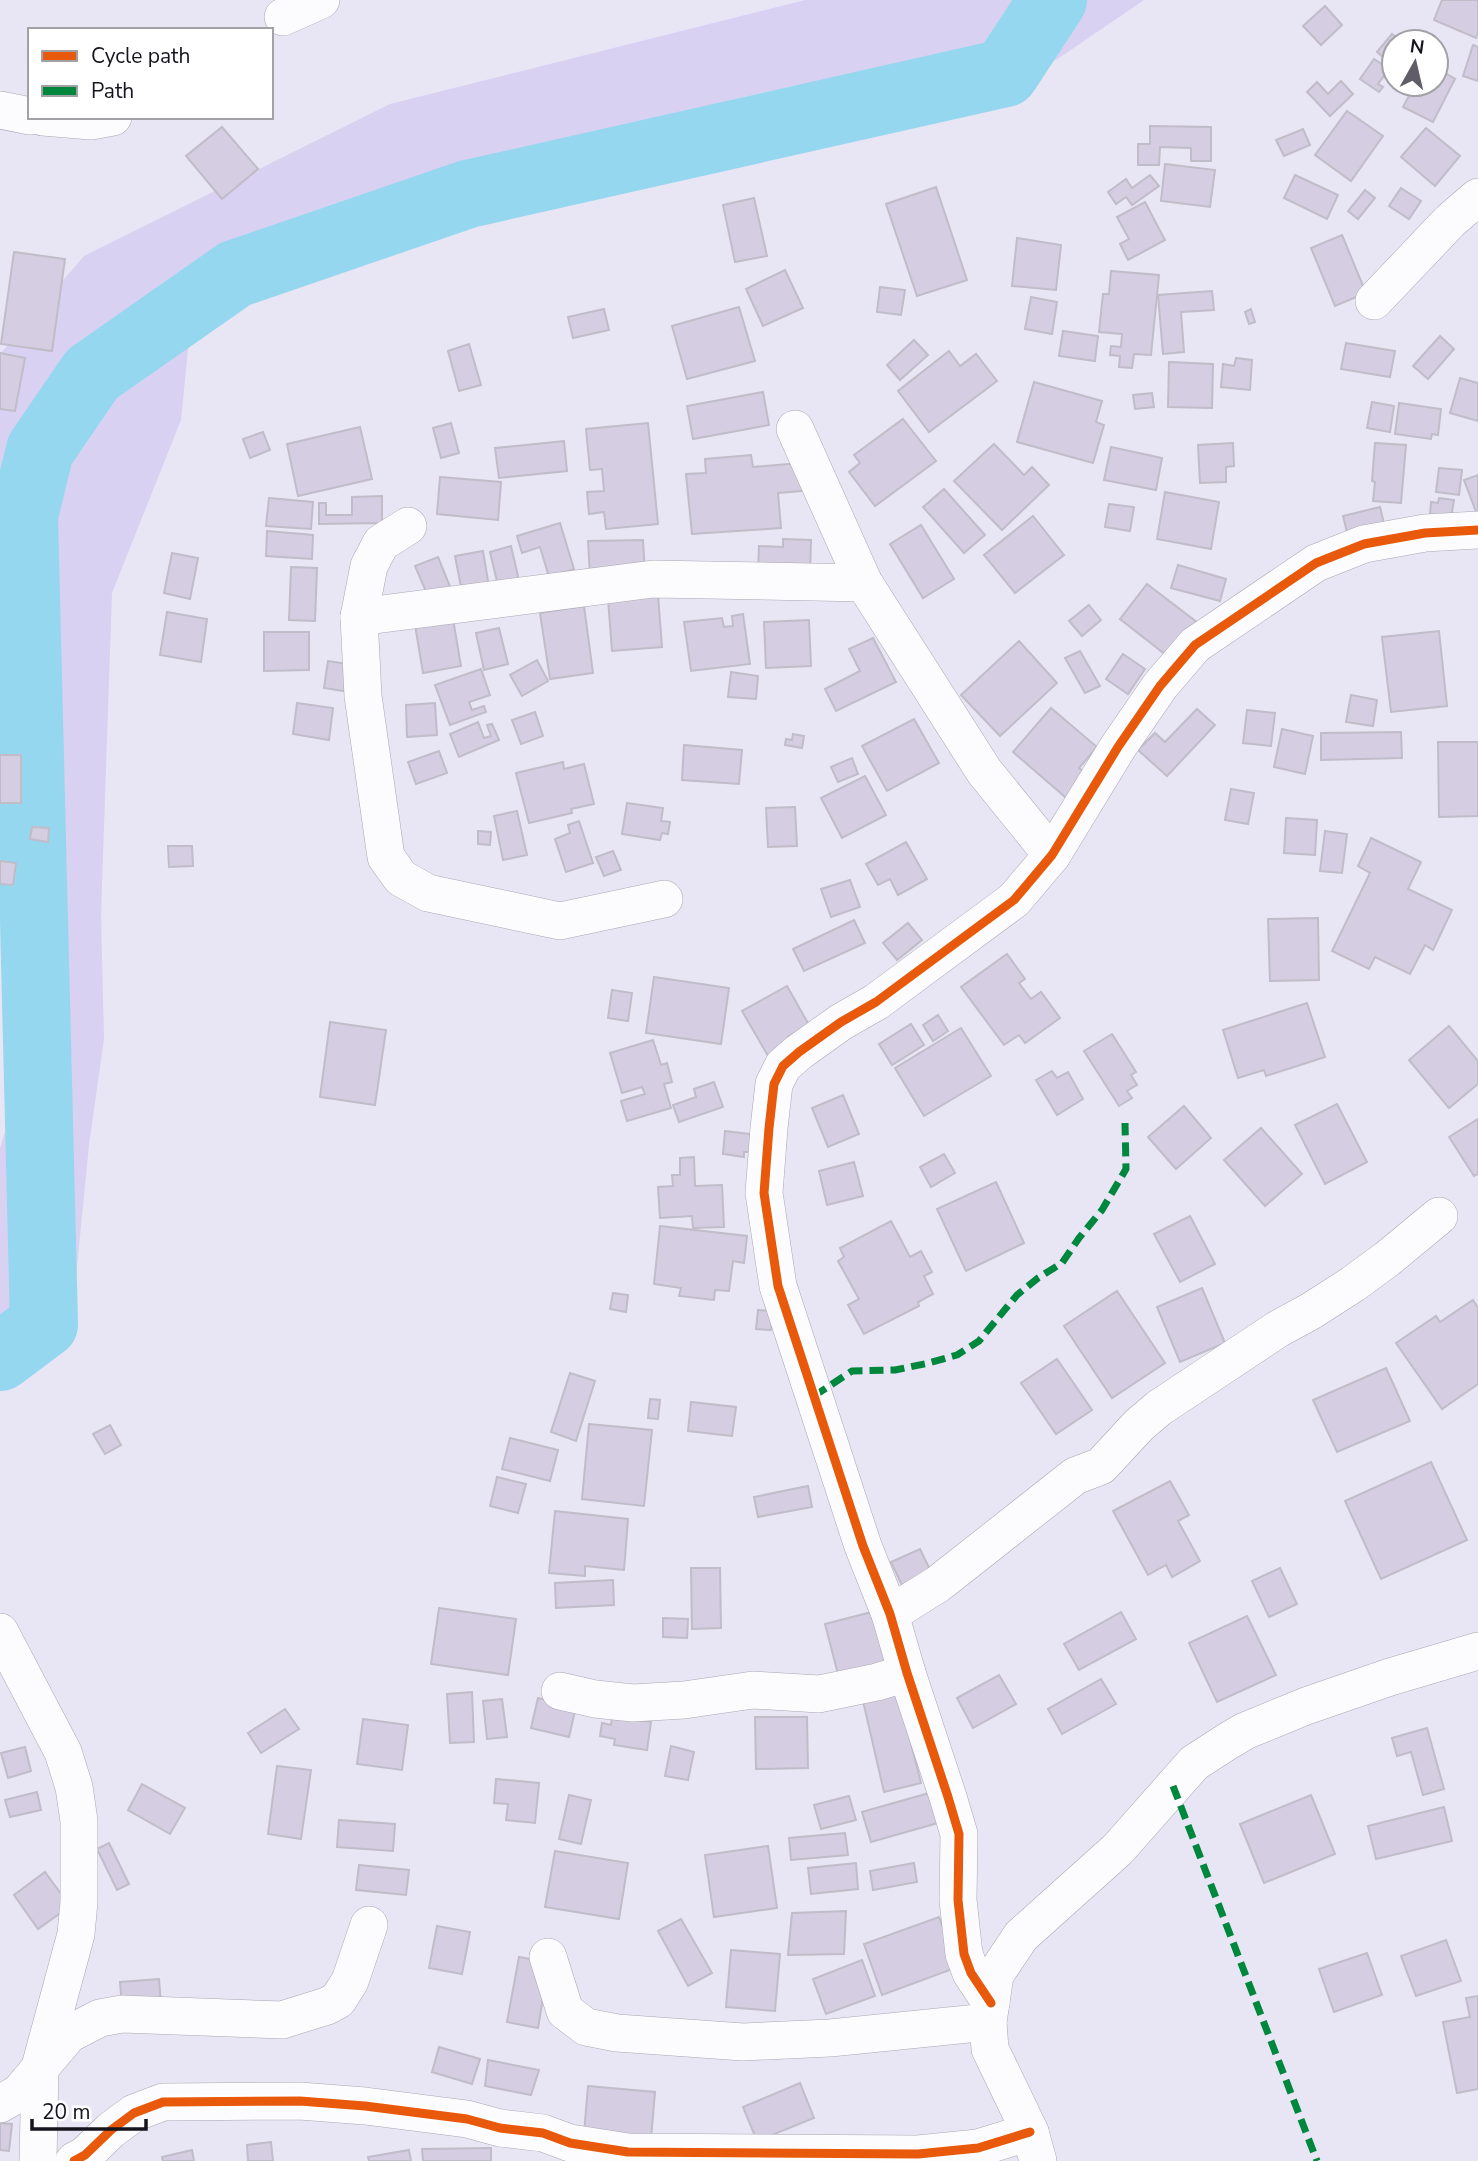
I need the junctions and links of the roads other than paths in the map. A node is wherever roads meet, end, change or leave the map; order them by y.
1 (321, 0) edge
2 (279, 16) edge
3 (0, 110) edge
4 (28, 116) edge
5 (67, 119) edge
6 (102, 119) edge
7 (1478, 197) edge
8 (1374, 301) dead end
9 (795, 429) dead end
10 (408, 526) dead end
11 (1478, 530) edge
12 (864, 583) junction
13 (359, 617) junction
14 (1052, 855) junction
15 (664, 900) dead end
16 (1439, 1216) dead end
17 (890, 1614) junction
18 (0, 1632) edge
19 (1478, 1651) edge
20 (907, 1673) junction
21 (560, 1691) dead end
22 (369, 1925) dead end
23 (548, 1957) dead end
24 (990, 2012) junction
25 (40, 2067) junction
26 (0, 2104) edge
27 (519, 2146) edge
28 (1034, 2147) edge
29 (628, 2157) edge
30 (38, 2161) edge
31 (74, 2161) edge

1 - 2 street
3 - 4 street
5 - 6 street
7 - 8 street
9 - 12 street
10 - 13 street
11 - 14 street
12 - 13 street
12 - 14 street
13 - 15 street
14 - 17 street
16 - 17 street
17 - 20 street
18 - 25 street
19 - 24 street
20 - 21 street
20 - 24 street
22 - 25 street
23 - 24 street
24 - 28 street
25 - 26 street
25 - 30 street
27 - 29 street
27 - 31 street
28 - 29 street

